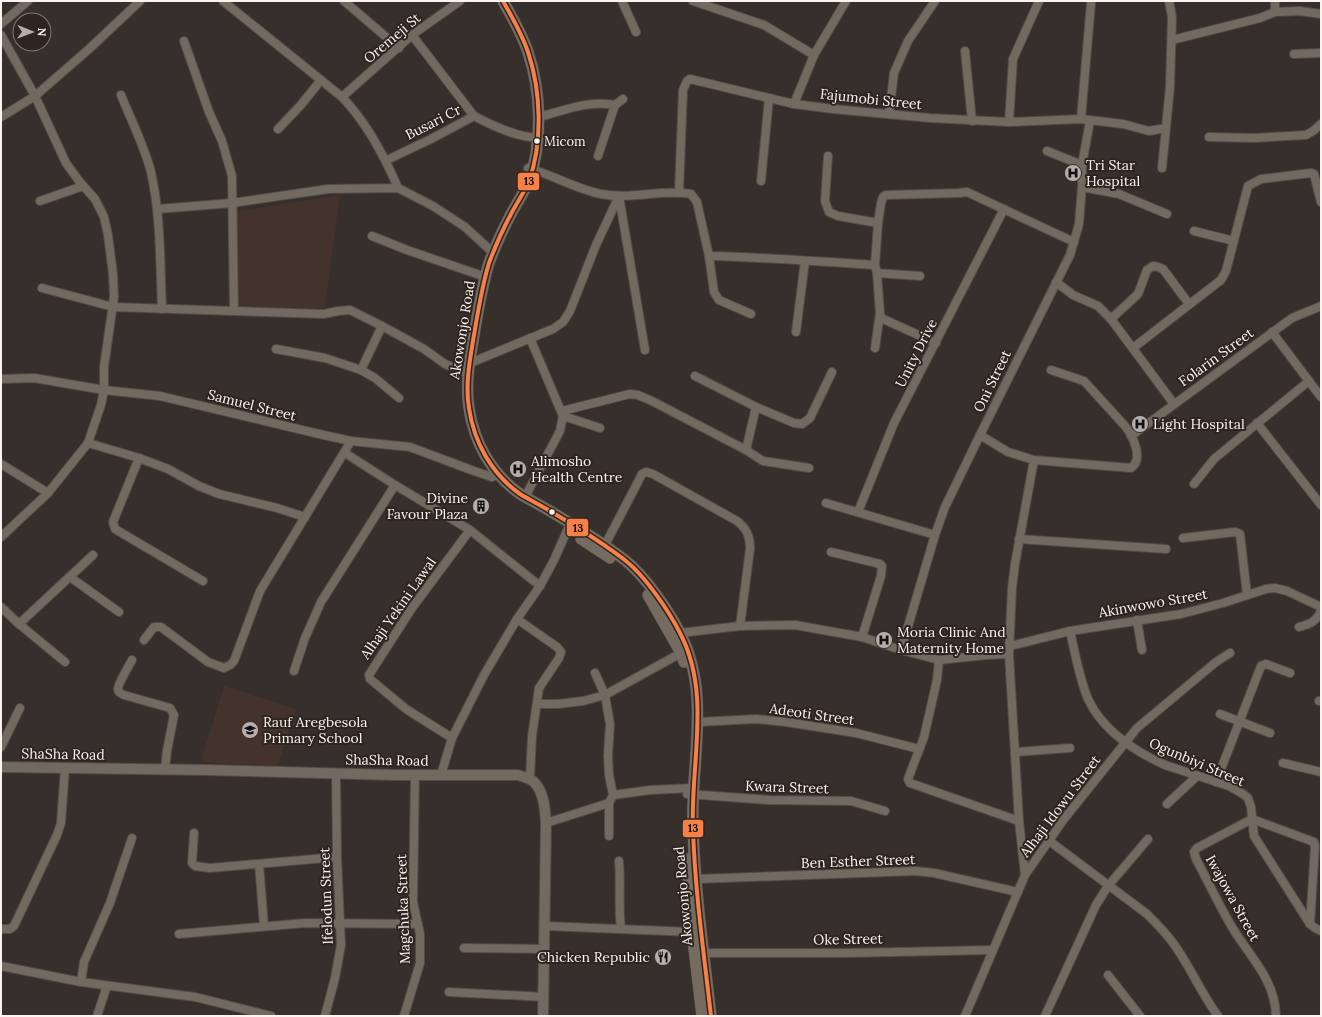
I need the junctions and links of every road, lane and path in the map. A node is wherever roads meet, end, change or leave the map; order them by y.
1 (28, 1) edge
2 (140, 1) edge
3 (223, 1) edge
4 (344, 1) edge
5 (460, 1) edge
6 (496, 1) edge
7 (503, 1) edge
8 (622, 1) edge
9 (693, 1) edge
10 (846, 1) edge
11 (935, 1) edge
12 (1039, 1) edge
13 (1169, 1) edge
14 (1275, 1) edge
15 (1091, 3) dead end
16 (1275, 12) junction
17 (1321, 14) edge
18 (1, 24) edge
19 (636, 32) dead end
20 (1, 34) edge
21 (412, 35) junction
22 (1172, 40) junction
23 (184, 41) dead end
24 (399, 48) junction
25 (965, 52) dead end
26 (1321, 53) edge
27 (1294, 54) dead end
28 (814, 55) junction
29 (321, 80) junction
30 (121, 95) dead end
31 (34, 96) junction
32 (342, 97) junction
33 (769, 98) junction
34 (623, 99) dead end
35 (794, 104) junction
36 (615, 105) junction
37 (889, 114) junction
38 (474, 116) junction
39 (1, 117) edge
40 (538, 117) junction
41 (1085, 120) junction
42 (972, 121) junction
43 (1009, 122) junction
44 (1321, 124) edge
45 (1166, 128) junction
46 (278, 129) dead end
47 (1209, 137) dead end
48 (535, 138) junction
49 (1047, 151) dead end
50 (598, 156) dead end
51 (828, 156) dead end
52 (387, 160) junction
53 (1082, 165) junction
54 (1162, 168) dead end
55 (530, 169) junction
56 (761, 181) dead end
57 (83, 186) junction
58 (1082, 187) junction
59 (398, 188) junction
60 (680, 192) junction
61 (620, 196) junction
62 (40, 201) dead end
63 (1321, 202) edge
64 (232, 203) junction
65 (158, 209) junction
66 (1004, 209) junction
67 (1167, 214) dead end
68 (878, 223) junction
69 (1194, 231) dead end
70 (372, 236) dead end
71 (1234, 241) junction
72 (1074, 242) junction
73 (489, 249) junction
74 (709, 256) junction
75 (805, 261) junction
76 (876, 269) junction
77 (480, 275) junction
78 (920, 276) dead end
79 (1056, 282) junction
80 (42, 288) dead end
81 (1190, 304) junction
82 (1321, 306) edge
83 (113, 307) junction
84 (162, 309) junction
85 (234, 311) junction
86 (880, 313) junction
87 (751, 314) dead end
88 (1111, 319) junction
89 (382, 326) junction
90 (796, 332) dead end
91 (1272, 332) junction
92 (530, 338) junction
93 (936, 343) junction
94 (875, 348) dead end
95 (1133, 348) junction
96 (276, 349) dead end
97 (645, 350) dead end
98 (470, 363) junction
99 (362, 370) junction
100 (1051, 370) dead end
101 (463, 372) junction
102 (832, 372) dead end
103 (695, 376) dead end
104 (1, 379) edge
105 (1309, 381) junction
106 (104, 390) junction
107 (1321, 397) edge
108 (399, 398) dead end
109 (1174, 404) junction
110 (756, 407) junction
111 (562, 414) junction
112 (1257, 423) junction
113 (600, 428) dead end
114 (980, 435) junction
115 (1131, 436) junction
116 (351, 441) junction
117 (88, 443) junction
118 (746, 450) junction
119 (345, 453) junction
120 (139, 458) junction
121 (1034, 460) junction
122 (1, 464) edge
123 (809, 468) dead end
124 (495, 475) junction
125 (1194, 484) dead end
126 (395, 485) junction
127 (48, 493) junction
128 (525, 497) junction
129 (826, 503) dead end
130 (1321, 505) edge
131 (858, 512) junction
132 (305, 517) junction
133 (569, 528) junction
134 (470, 530) junction
135 (935, 535) junction
136 (1, 537) edge
137 (1183, 538) dead end
138 (1019, 539) junction
139 (605, 546) junction
140 (1166, 549) dead end
141 (830, 552) dead end
142 (93, 555) dead end
143 (70, 577) junction
144 (203, 581) dead end
145 (540, 586) junction
146 (1247, 595) junction
147 (1, 607) edge
148 (1321, 607) edge
149 (1321, 611) edge
150 (119, 612) dead end
151 (518, 619) junction
152 (1137, 620) junction
153 (19, 624) junction
154 (740, 626) junction
155 (1299, 627) dead end
156 (1070, 631) junction
157 (680, 633) junction
158 (862, 638) junction
159 (144, 640) dead end
160 (901, 650) junction
161 (1009, 650) junction
162 (1142, 650) dead end
163 (681, 653) junction
164 (1230, 653) dead end
165 (132, 660) dead end
166 (939, 660) junction
167 (65, 662) dead end
168 (294, 671) dead end
169 (595, 673) dead end
170 (1290, 673) dead end
171 (605, 695) junction
172 (537, 704) junction
173 (20, 708) dead end
174 (1220, 714) dead end
175 (1240, 721) junction
176 (699, 722) junction
177 (1270, 733) dead end
178 (452, 738) junction
179 (1124, 743) junction
180 (1, 747) edge
181 (1070, 748) dead end
182 (920, 749) junction
183 (1015, 752) junction
184 (1283, 763) dead end
185 (1, 767) edge
186 (65, 768) junction
187 (165, 769) junction
188 (1321, 772) edge
189 (336, 773) junction
190 (415, 774) junction
191 (441, 775) junction
192 (1197, 776) junction
193 (530, 779) junction
194 (1216, 782) junction
195 (690, 791) junction
196 (611, 799) junction
197 (1168, 804) dead end
198 (885, 811) dead end
199 (1252, 819) junction
200 (1019, 821) junction
201 (546, 823) junction
202 (194, 833) dead end
203 (609, 836) dead end
204 (132, 838) dead end
205 (1148, 839) dead end
206 (1048, 840) junction
207 (337, 857) junction
208 (619, 861) dead end
209 (259, 864) junction
210 (1025, 875) junction
211 (697, 879) junction
212 (1108, 886) junction
213 (1018, 892) junction
214 (341, 923) junction
215 (418, 924) junction
216 (1310, 924) junction
217 (264, 926) junction
218 (545, 926) junction
219 (1, 929) edge
220 (620, 929) junction
221 (1321, 931) edge
222 (692, 932) junction
223 (179, 934) dead end
224 (464, 948) dead end
225 (545, 949) junction
226 (992, 950) junction
227 (702, 960) junction
228 (1, 966) edge
229 (1108, 975) dead end
230 (81, 982) junction
231 (107, 986) junction
232 (449, 992) dead end
233 (544, 997) junction
234 (97, 1016) edge
235 (271, 1016) edge
236 (325, 1016) edge
237 (404, 1016) edge
238 (543, 1016) edge
239 (702, 1016) edge
240 (711, 1016) edge
241 (965, 1016) edge
242 (1045, 1016) edge
243 (1140, 1016) edge
244 (1218, 1016) edge
245 (1276, 1016) edge

1 - 18 street
2 - 31 street
3 - 29 street
4 - 24 street
5 - 21 street, Oremeji St
6 - 48 main road, Akowonjo Road
7 - 40 main road, Akowonjo Road
8 - 19 street
9 - 28 street
10 - 28 street
11 - 37 street
12 - 43 street
13 - 22 street
14 - 16 street
15 - 41 street, Oni Street
16 - 17 street
16 - 22 street
20 - 31 street
21 - 24 street, Oremeji St
21 - 38 street
22 - 45 street
23 - 64 street
24 - 32 street, Oremeji St
25 - 42 street
26 - 27 street
28 - 35 street
29 - 32 street
29 - 46 street
30 - 65 street
31 - 39 street
31 - 57 street
32 - 52 street
33 - 35 street, Fajumobi Street
33 - 56 street
33 - 60 street, Fajumobi Street
34 - 36 street
35 - 37 street, Fajumobi Street
36 - 40 street
36 - 50 street
37 - 42 street, Fajumobi Street
38 - 48 street, Busari Cr
38 - 52 street, Busari Cr
40 - 48 main road, Akowonjo Road
41 - 43 street, Fajumobi Street
41 - 45 street, Fajumobi Street
41 - 53 street, Oni Street
42 - 43 street, Fajumobi Street
44 - 47 street
45 - 54 street
48 - 55 main road, Akowonjo Road
49 - 53 street
51 - 68 street
52 - 59 street
53 - 58 street, Oni Street
55 - 61 street
55 - 73 main road, Akowonjo Road
55 - 98 main road, Akowonjo Road
57 - 62 street
57 - 83 street
58 - 67 street
58 - 72 street, Oni Street
59 - 64 street
59 - 73 street
60 - 61 street
60 - 74 street
61 - 92 street
61 - 97 street
63 - 71 street
64 - 65 street
64 - 85 street
65 - 84 street
66 - 68 street
66 - 72 street
66 - 93 street, Unity Drive
68 - 76 street
69 - 71 street
70 - 77 street
71 - 81 street
72 - 79 street, Oni Street
73 - 77 main road, Akowonjo Road
74 - 75 street
74 - 87 street
75 - 76 street
75 - 90 street
76 - 78 street
76 - 86 street
77 - 101 main road, Akowonjo Road
79 - 88 street
79 - 114 street, Oni Street
80 - 83 street
81 - 88 street
81 - 95 street
82 - 91 street, Folarin Street
83 - 84 street
83 - 106 street
84 - 85 street
85 - 89 street
86 - 93 street
86 - 94 street
88 - 95 street
89 - 99 street
89 - 101 street
91 - 105 street
91 - 109 street, Folarin Street
92 - 98 street
92 - 111 street
93 - 131 street, Unity Drive
95 - 109 street
96 - 99 street
98 - 124 main road, Akowonjo Road
99 - 108 street
100 - 115 street
101 - 124 main road, Akowonjo Road
102 - 110 street
103 - 110 street
104 - 106 street, Samuel Street
105 - 107 street
105 - 112 street
106 - 116 street, Samuel Street
106 - 117 street
109 - 115 street, Folarin Street
110 - 118 street
111 - 113 street
111 - 118 street
111 - 128 street
112 - 125 street
112 - 130 street
114 - 121 street
114 - 135 street, Oni Street
115 - 121 street
116 - 119 street
116 - 124 street, Samuel Street
117 - 120 street
117 - 127 street
118 - 123 street
119 - 126 street
119 - 132 street
120 - 132 street
120 - 144 street
121 - 138 street
122 - 127 street
124 - 128 main road, Akowonjo Road
124 - 133 main road, Akowonjo Road
126 - 134 street
126 - 168 street
127 - 136 street
128 - 133 main road, Akowonjo Road
129 - 131 street
131 - 135 street
132 - 159 street
133 - 139 main road, Akowonjo Road
133 - 145 street
133 - 163 main road, Akowonjo Road
134 - 145 street
134 - 178 street, Alhaji Yekini Lawal
135 - 160 street, Oni Street
137 - 146 street
138 - 140 street
138 - 161 street
139 - 154 street
139 - 157 main road, Akowonjo Road
141 - 158 street
142 - 143 street
143 - 150 street
143 - 153 street
145 - 151 street
146 - 148 street, Akinwowo Street
146 - 152 street, Akinwowo Street
147 - 153 street
149 - 155 street
151 - 172 street
151 - 178 street
152 - 156 street, Akinwowo Street
152 - 162 street
153 - 167 street
154 - 157 street
154 - 158 street
156 - 161 street, Akinwowo Street
156 - 179 street, Ogunbiyi Street
157 - 176 main road, Akowonjo Road
158 - 160 street
160 - 166 street
161 - 166 street, Akinwowo Street
161 - 183 street
163 - 171 street
163 - 195 main road, Akowonjo Road
164 - 179 street, Alhaji Idowu Street
165 - 187 street
166 - 182 street
169 - 171 street
170 - 175 street
171 - 172 street
171 - 196 street
172 - 193 street
173 - 180 street
174 - 175 street
175 - 177 street
175 - 194 street
176 - 182 street, Adeoti Street
176 - 195 main road, Akowonjo Road
178 - 191 street
179 - 192 street, Ogunbiyi Street
179 - 206 street, Alhaji Idowu Street
181 - 183 street
182 - 200 street
183 - 200 street
184 - 188 street
185 - 186 street, ShaSha Road
186 - 187 street, ShaSha Road
186 - 219 street
187 - 189 street, ShaSha Road
189 - 190 street, ShaSha Road
189 - 207 street, Ifelodun Street
190 - 191 street, ShaSha Road
190 - 215 street, Magchuka Street
191 - 193 street, ShaSha Road
192 - 194 street, Ogunbiyi Street
192 - 197 street
193 - 201 street
194 - 199 street, Ogunbiyi Street
195 - 196 street, Kwara Street
195 - 198 street, Kwara Street
195 - 211 main road, Akowonjo Road
195 - 222 main road, Akowonjo Road
196 - 201 street, Kwara Street
196 - 203 street
199 - 216 street
199 - 216 street
199 - 245 street, Iwajowa Street
200 - 210 street
201 - 218 street
202 - 209 street
204 - 230 street
205 - 212 street
206 - 210 street, Alhaji Idowu Street
206 - 212 street
207 - 209 street
207 - 214 street, Ifelodun Street
208 - 220 street
209 - 217 street
210 - 213 street, Alhaji Idowu Street
211 - 213 street, Ben Esther Street
211 - 227 main road, Akowonjo Road
212 - 242 street
212 - 244 street
213 - 226 street, Alhaji Idowu Street
214 - 215 street
214 - 217 street
214 - 236 street, Ifelodun Street
215 - 237 street, Magchuka Street
216 - 221 street
217 - 223 street
218 - 220 street
218 - 225 street
220 - 222 street
222 - 227 main road, Akowonjo Road
224 - 225 street
225 - 233 street
226 - 227 street, Oke Street
226 - 241 street, Alhaji Idowu Street
227 - 239 main road, Akowonjo Road
227 - 240 main road, Akowonjo Road
228 - 230 street
229 - 243 street
230 - 231 street
231 - 234 street
231 - 235 street
232 - 233 street
233 - 238 street

